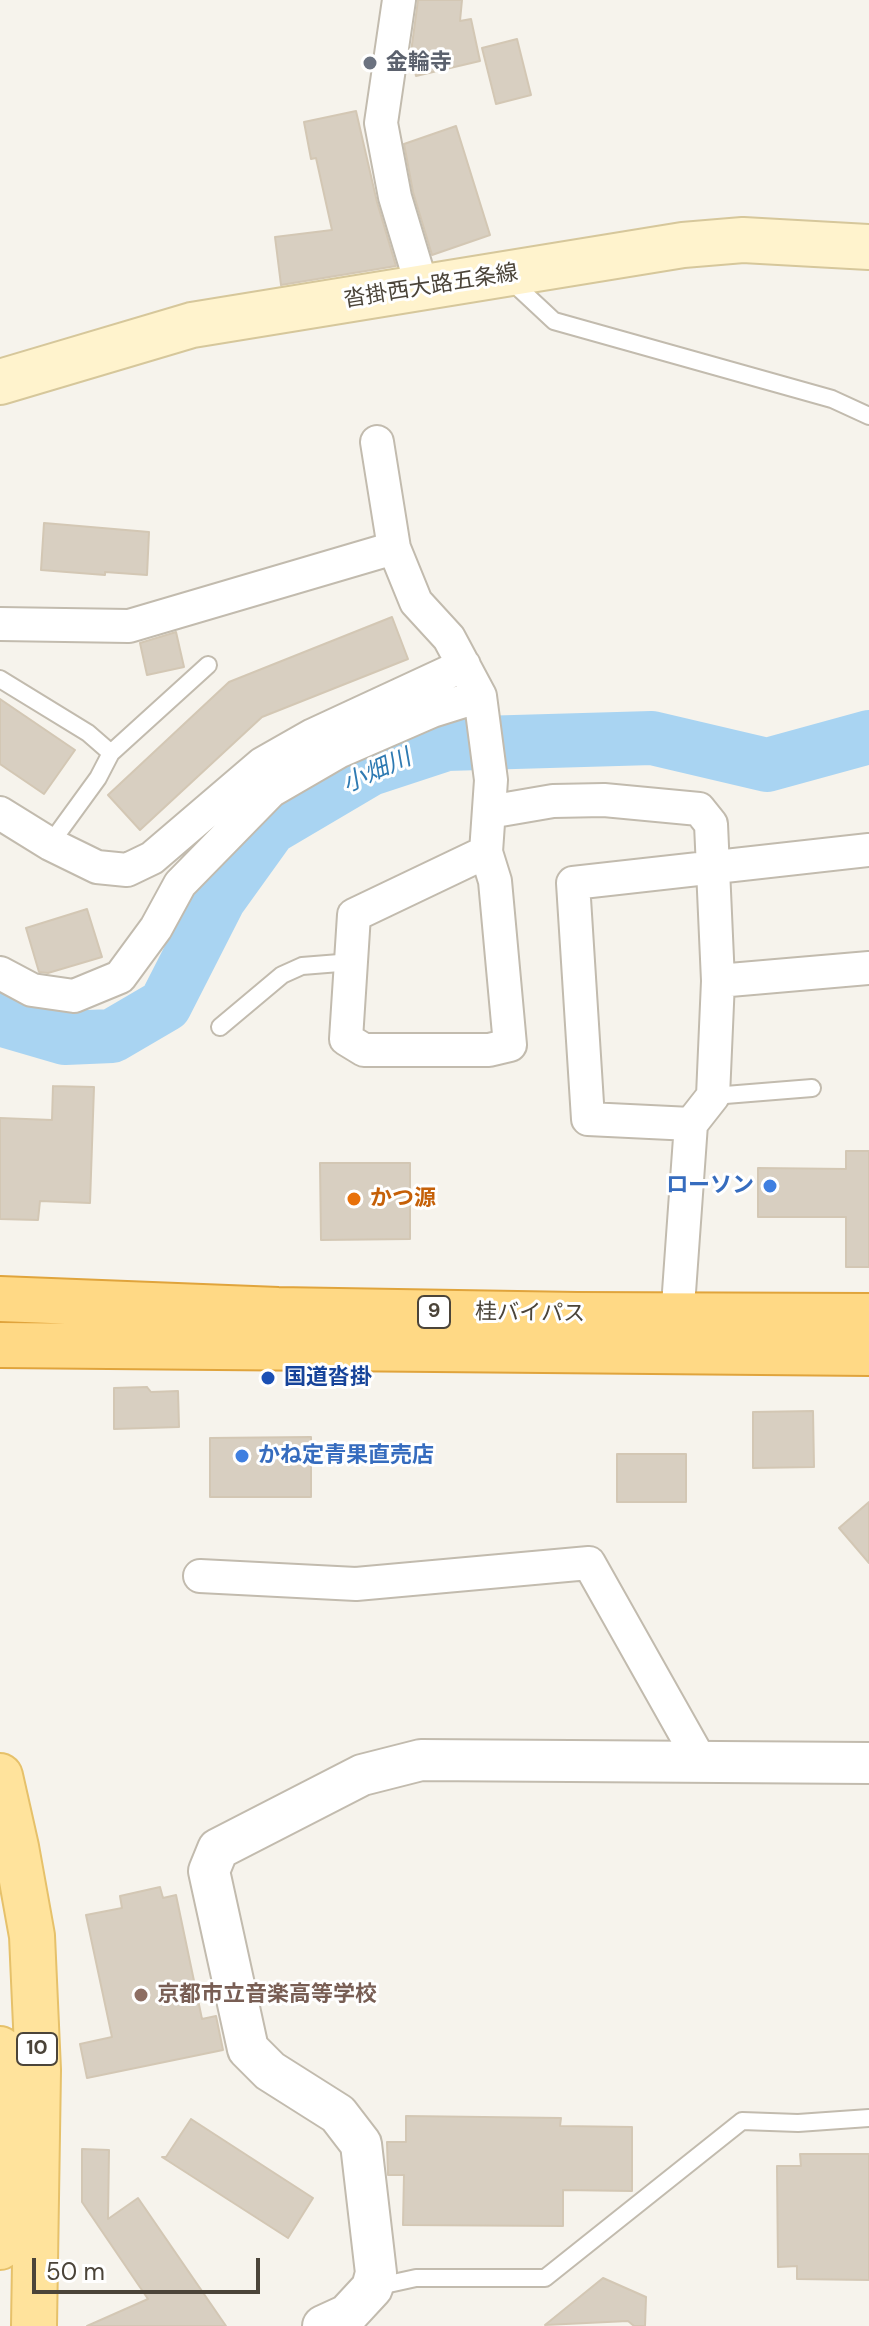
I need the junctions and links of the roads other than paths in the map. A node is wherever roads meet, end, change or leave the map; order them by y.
1 (399, 0) edge
2 (869, 247) edge
3 (505, 275) junction
4 (422, 287) junction
5 (0, 382) edge
6 (869, 416) edge
7 (377, 442) dead end
8 (394, 548) junction
9 (0, 624) edge
10 (208, 665) dead end
11 (464, 665) junction
12 (0, 679) edge
13 (481, 703) junction
14 (111, 753) junction
15 (489, 812) junction
16 (0, 813) edge
17 (50, 844) junction
18 (869, 850) edge
19 (486, 852) junction
20 (713, 867) junction
21 (352, 962) junction
22 (869, 968) edge
23 (0, 973) edge
24 (718, 981) junction
25 (220, 1027) dead end
26 (812, 1088) dead end
27 (713, 1096) junction
28 (691, 1124) junction
29 (0, 1299) edge
30 (869, 1316) edge
31 (676, 1332) junction
32 (0, 1345) edge
33 (869, 1353) edge
34 (200, 1576) dead end
35 (701, 1762) junction
36 (869, 1763) edge
37 (0, 1776) edge
38 (0, 2049) edge
39 (869, 2118) edge
40 (0, 2151) edge
41 (0, 2247) edge
42 (372, 2288) junction
43 (34, 2326) edge
44 (323, 2326) edge

1 - 4 street
2 - 3 main road, 沓掛西大路五条線
3 - 4 main road, 沓掛西大路五条線
3 - 6 lane
4 - 5 main road, 沓掛西大路五条線
7 - 8 street
8 - 9 street
8 - 11 street
10 - 14 lane
11 - 13 street
11 - 17 street
12 - 14 lane
13 - 15 street
13 - 23 street
14 - 17 lane
15 - 19 street
15 - 20 street
16 - 17 street
18 - 20 street
19 - 21 street
19 - 21 street
20 - 24 street
20 - 28 street
21 - 25 lane
22 - 24 street
24 - 27 street
26 - 27 lane
27 - 28 street
28 - 31 street
29 - 31 highway, 桂バイパス / 9
30 - 31 highway, 桂バイパス / 9
31 - 32 highway, 桂バイパス / 9
31 - 33 highway, 桂バイパス / 9
34 - 35 street
35 - 36 street
35 - 42 street
37 - 43 main road, 10
38 - 40 main road, 10
39 - 42 lane
40 - 41 main road, 10
42 - 44 street

